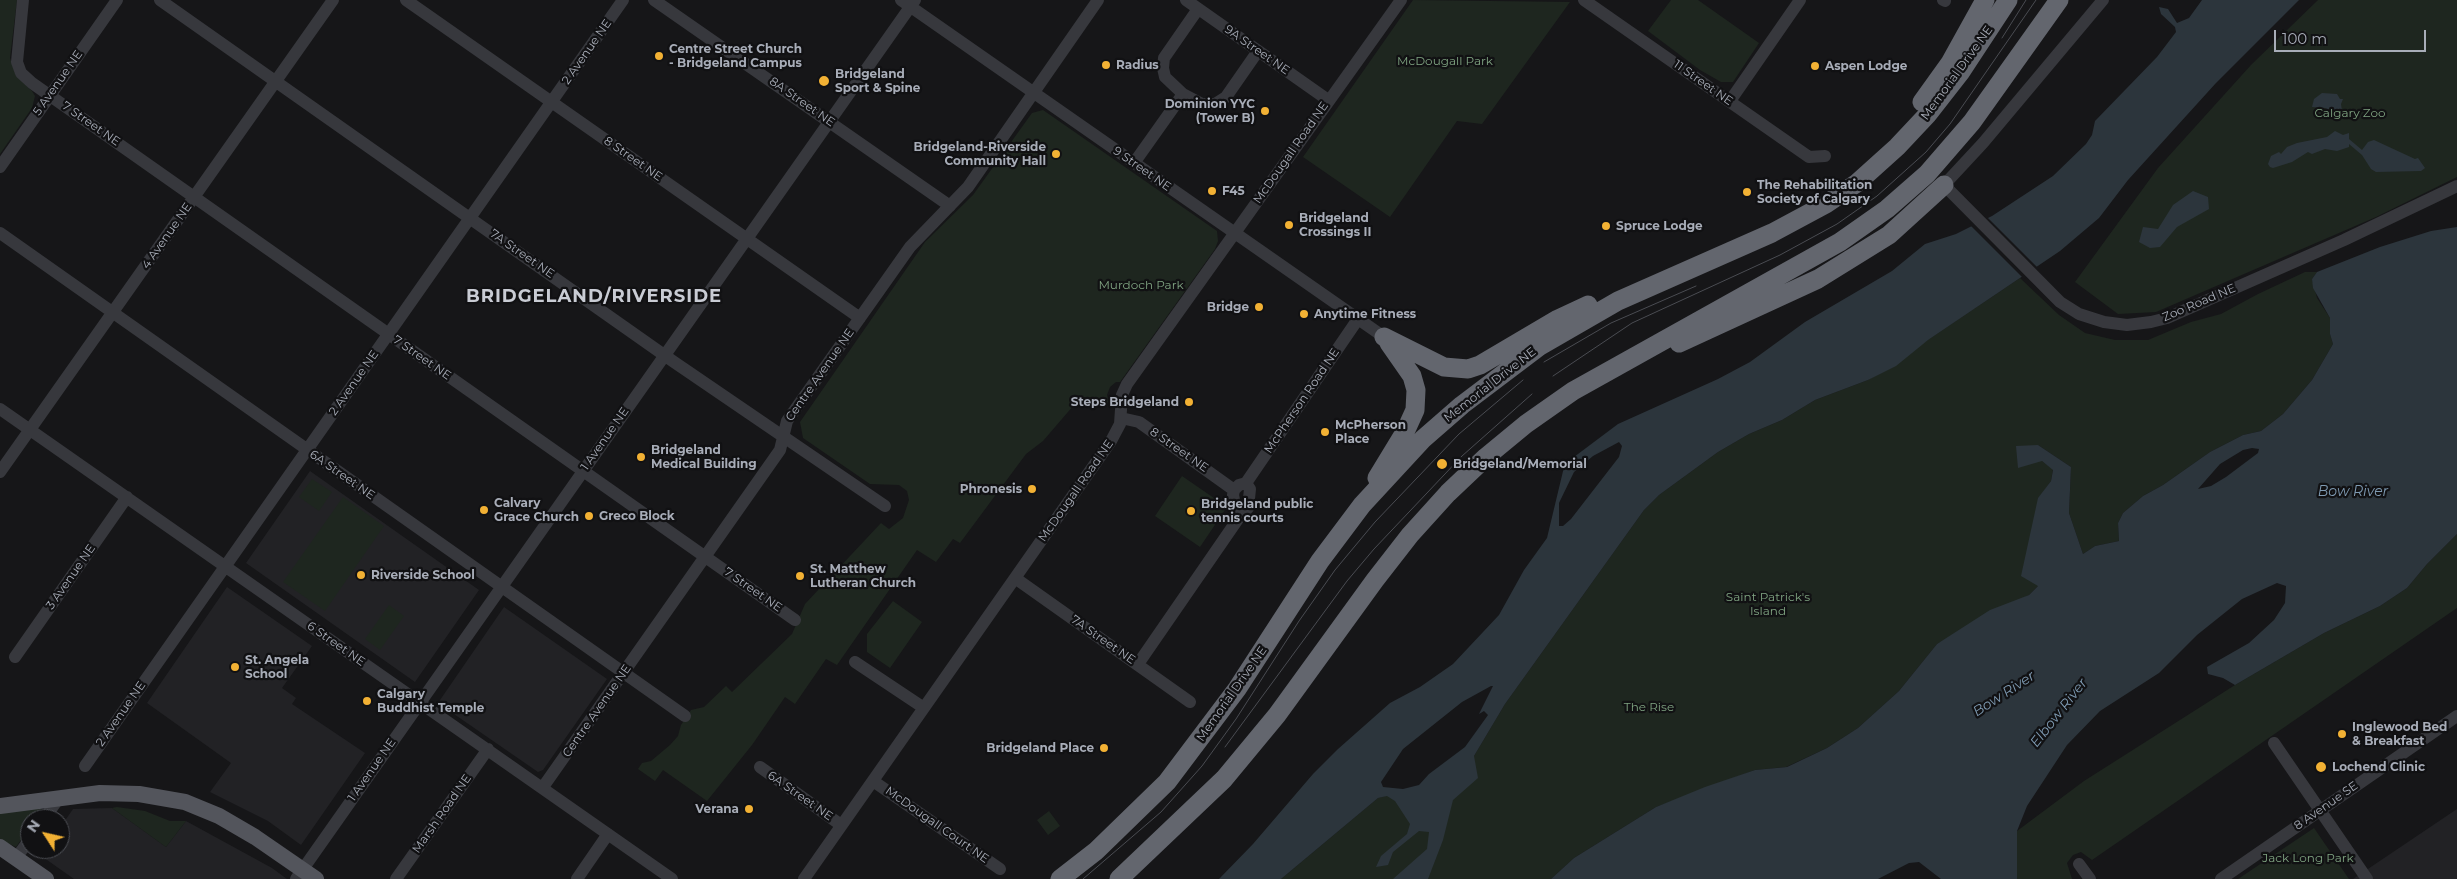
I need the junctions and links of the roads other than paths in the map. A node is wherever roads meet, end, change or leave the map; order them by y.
1 (23, 0) edge
2 (117, 0) edge
3 (160, 0) edge
4 (333, 0) edge
5 (406, 0) edge
6 (623, 0) edge
7 (654, 0) edge
8 (1098, 0) edge
9 (1186, 0) edge
10 (1401, 0) edge
11 (1584, 0) edge
12 (1800, 0) edge
13 (1985, 0) edge
14 (2008, 0) edge
15 (2059, 0) edge
16 (2103, 0) edge
17 (909, 2) edge
18 (1198, 9) junction
19 (1258, 51) junction
20 (276, 81) junction
21 (1033, 92) junction
22 (1183, 94) junction
23 (50, 95) junction
24 (1328, 100) junction
25 (1730, 101) junction
26 (552, 102) junction
27 (829, 121) junction
28 (1824, 156) dead end
29 (1134, 163) junction
30 (0, 167) edge
31 (1867, 174) junction
32 (2457, 186) edge
33 (1950, 191) junction
34 (194, 198) junction
35 (950, 206) junction
36 (470, 218) junction
37 (0, 234) edge
38 (1235, 234) junction
39 (747, 239) junction
40 (1618, 301) junction
41 (112, 313) junction
42 (860, 318) junction
43 (1358, 319) junction
44 (388, 334) junction
45 (1384, 336) junction
46 (1648, 348) junction
47 (665, 355) junction
48 (0, 409) edge
49 (1120, 418) junction
50 (30, 430) junction
51 (784, 435) junction
52 (307, 450) junction
53 (584, 470) junction
54 (0, 472) edge
55 (1246, 483) junction
56 (1234, 490) junction
57 (127, 497) junction
58 (1362, 505) junction
59 (885, 506) dead end
60 (1238, 519) junction
61 (706, 557) junction
62 (224, 566) junction
63 (1015, 578) junction
64 (501, 586) junction
65 (795, 620) dead end
66 (15, 657) dead end
67 (855, 662) dead end
68 (1138, 664) junction
69 (624, 672) junction
70 (419, 702) junction
71 (1190, 702) dead end
72 (924, 708) junction
73 (685, 716) dead end
74 (2457, 716) edge
75 (2274, 743) dead end
76 (488, 749) junction
77 (85, 766) dead end
78 (760, 767) dead end
79 (873, 781) junction
80 (543, 787) junction
81 (59, 798) junction
82 (0, 806) edge
83 (51, 809) edge
84 (2320, 810) junction
85 (841, 825) junction
86 (608, 834) junction
87 (0, 847) edge
88 (20, 853) edge
89 (16, 858) junction
90 (2080, 864) dead end
91 (1000, 869) dead end
92 (305, 876) edge
93 (46, 879) edge
94 (396, 879) edge
95 (576, 879) edge
96 (672, 879) edge
97 (804, 879) edge
98 (1060, 879) edge
99 (1119, 879) edge
100 (2090, 879) edge
101 (2220, 879) edge
102 (2367, 879) edge

1 - 23 street, 7 Street NE
2 - 23 street, 5 Avenue NE
3 - 20 street, 7A Street NE
4 - 20 street, 4 Avenue NE
5 - 26 street, 8 Street NE
6 - 26 street, 2 Avenue NE
7 - 27 street, 8A Street NE
8 - 21 street, Centre Avenue NE
9 - 18 street, 9A Street NE
10 - 24 street, McDougall Road NE
11 - 25 street, 11 Street NE
12 - 25 street
13 - 31 highway
14 - 31 highway, Memorial Drive NE
15 - 46 highway
16 - 33 street
17 - 21 street, 9 Street NE
17 - 27 street, 1 Avenue NE
18 - 19 street, 9A Street NE
18 - 22 street
19 - 22 street
19 - 24 street, 9A Street NE
20 - 34 street, 4 Avenue NE
20 - 36 street, 7A Street NE
21 - 29 street, 9 Street NE
21 - 35 street, Centre Avenue NE
22 - 29 street
23 - 30 street, 5 Avenue NE
23 - 34 street, 7 Street NE
24 - 38 street, McDougall Road NE
25 - 28 street, 11 Street NE
26 - 36 street, 2 Avenue NE
26 - 39 street, 8 Street NE
27 - 35 street, 8A Street NE
27 - 39 street, 1 Avenue NE
29 - 38 street, 9 Street NE
31 - 40 highway, Memorial Drive NE
32 - 33 street, Zoo Road NE
33 - 46 highway
34 - 41 street, 4 Avenue NE
34 - 44 street, 7 Street NE
35 - 42 street, Centre Avenue NE
36 - 44 street, 2 Avenue NE
36 - 47 street, 7A Street NE
37 - 41 street, 6A Street NE
38 - 43 street, 9 Street NE
38 - 49 street, McDougall Road NE
39 - 42 street, 8 Street NE
39 - 47 street, 1 Avenue NE
40 - 45 highway
40 - 58 highway, Memorial Drive NE
41 - 50 street, 4 Avenue NE
41 - 52 street, 6A Street NE
42 - 51 street, Centre Avenue NE
43 - 45 street, 9 Street NE
43 - 55 street, McPherson Road NE
44 - 52 street, 2 Avenue NE
44 - 53 street, 7 Street NE
45 - 58 highway
46 - 99 highway
47 - 51 street, 7A Street NE
47 - 53 street, 1 Avenue NE
48 - 50 street, 6 Street NE
49 - 56 street, 8 Street NE
49 - 63 street, McDougall Road NE
50 - 54 street, 4 Avenue NE
50 - 57 street, 6 Street NE
51 - 59 street, 7A Street NE
51 - 61 street, Centre Avenue NE
52 - 62 street, 2 Avenue NE
52 - 64 street, 6A Street NE
53 - 61 street, 7 Street NE
53 - 64 street, 1 Avenue NE
55 - 56 street, McPherson Road NE
55 - 60 street
56 - 60 street
57 - 62 street, 6 Street NE
57 - 66 street, 3 Avenue NE
58 - 98 highway, Memorial Drive NE
60 - 68 street
61 - 65 street, 7 Street NE
61 - 69 street, Centre Avenue NE
62 - 70 street, 6 Street NE
62 - 77 street, 2 Avenue NE
63 - 68 street, 7A Street NE
63 - 72 street, McDougall Road NE
64 - 69 street, 6A Street NE
64 - 70 street, 1 Avenue NE
67 - 72 street
68 - 71 street, 7A Street NE
69 - 73 street, 6A Street NE
69 - 80 street, Centre Avenue NE
70 - 76 street, 6 Street NE
70 - 92 street, 1 Avenue NE
72 - 79 street, McDougall Road NE
74 - 84 street, 8 Avenue SE
75 - 84 street
76 - 80 street, 6 Street NE
76 - 94 street, Marsh Road NE
78 - 85 street, 6A Street NE
79 - 85 street, McDougall Road NE
79 - 91 street, McDougall Court NE
80 - 86 street, 6 Street NE
81 - 82 main road
81 - 83 street
81 - 92 main road
84 - 101 street, 8 Avenue SE
84 - 102 street
85 - 97 street, McDougall Road NE
86 - 95 street
86 - 96 street, 6 Street NE
87 - 89 main road
88 - 89 street
89 - 93 main road
90 - 100 street

